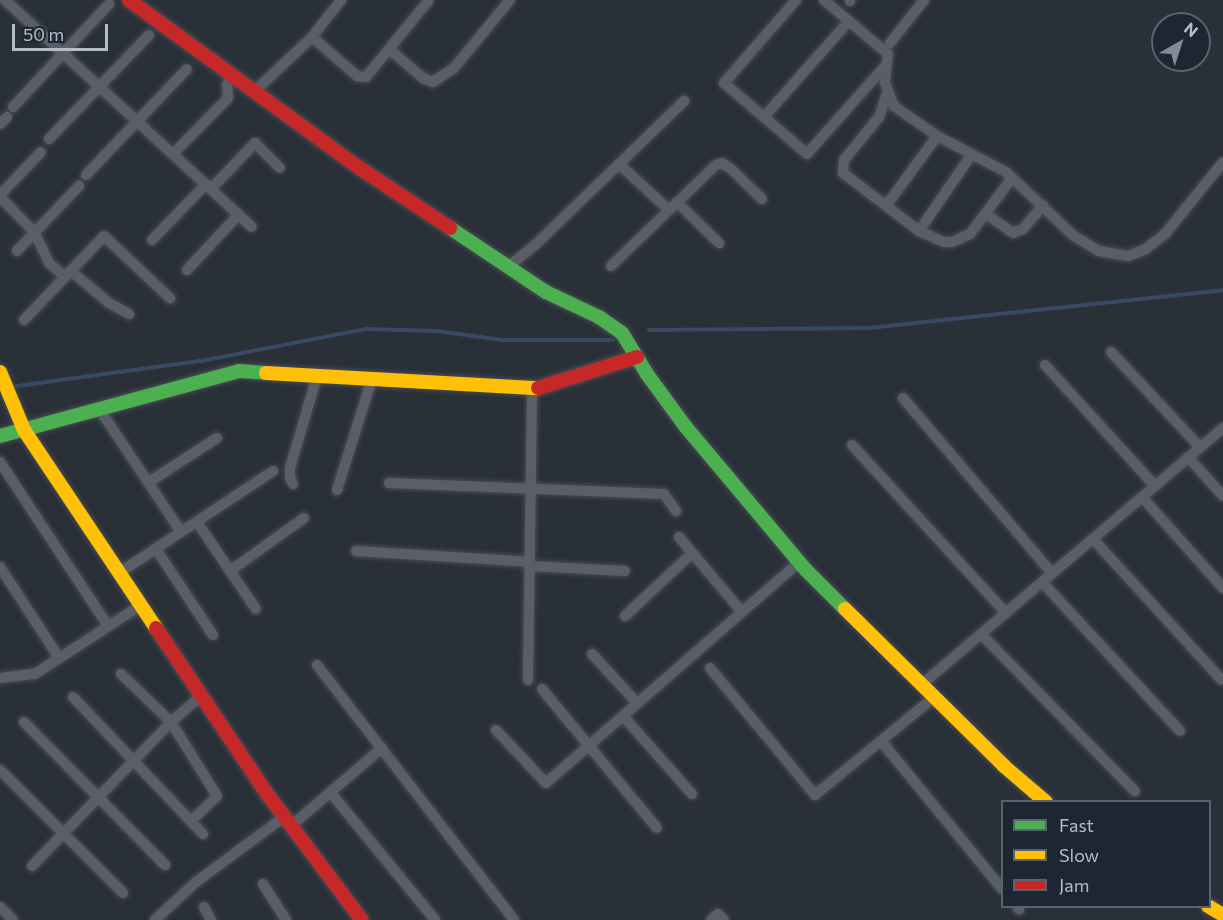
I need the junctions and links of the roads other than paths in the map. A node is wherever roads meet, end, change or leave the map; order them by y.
1 (5, 0) edge
2 (129, 0) edge
3 (341, 0) edge
4 (429, 0) edge
5 (510, 0) edge
6 (796, 0) edge
7 (824, 0) edge
8 (924, 0) edge
9 (109, 4) dead end
10 (849, 21) junction
11 (150, 35) dead end
12 (312, 37) junction
13 (890, 43) dead end
14 (388, 49) junction
15 (64, 54) junction
16 (886, 65) junction
17 (187, 69) dead end
18 (232, 73) junction
19 (100, 87) junction
20 (256, 90) junction
21 (888, 90) junction
22 (684, 101) dead end
23 (7, 116) edge
24 (764, 117) junction
25 (137, 121) junction
26 (937, 136) junction
27 (49, 139) dead end
28 (41, 152) dead end
29 (173, 154) junction
30 (972, 154) junction
31 (1223, 162) edge
32 (620, 164) junction
33 (280, 168) dead end
34 (86, 175) dead end
35 (1012, 178) junction
36 (79, 186) dead end
37 (208, 186) junction
38 (0, 196) edge
39 (762, 199) dead end
40 (677, 202) junction
41 (1043, 205) junction
42 (886, 206) junction
43 (669, 210) junction
44 (239, 214) junction
45 (986, 214) junction
46 (252, 226) dead end
47 (919, 231) junction
48 (35, 233) junction
49 (153, 240) dead end
50 (719, 243) dead end
51 (17, 251) dead end
52 (509, 266) junction
53 (611, 266) dead end
54 (187, 270) dead end
55 (68, 274) junction
56 (170, 298) dead end
57 (129, 314) dead end
58 (24, 320) dead end
59 (1110, 352) dead end
60 (637, 357) junction
61 (1044, 365) dead end
62 (0, 372) edge
63 (317, 376) junction
64 (372, 379) junction
65 (532, 387) junction
66 (903, 398) dead end
67 (100, 410) junction
68 (1223, 428) edge
69 (24, 430) junction
70 (0, 436) edge
71 (217, 438) dead end
72 (852, 445) dead end
73 (1200, 447) junction
74 (1188, 458) junction
75 (0, 462) edge
76 (273, 471) dead end
77 (149, 482) junction
78 (389, 483) dead end
79 (293, 484) dead end
80 (1155, 486) junction
81 (531, 489) junction
82 (337, 490) dead end
83 (1223, 496) edge
84 (1142, 497) junction
85 (676, 511) dead end
86 (304, 518) dead end
87 (197, 522) junction
88 (181, 532) junction
89 (679, 537) dead end
90 (1093, 539) junction
91 (156, 549) junction
92 (356, 551) dead end
93 (692, 553) junction
94 (799, 562) junction
95 (529, 564) junction
96 (0, 567) edge
97 (230, 571) junction
98 (625, 571) dead end
99 (120, 573) junction
100 (1052, 573) junction
101 (1042, 582) junction
102 (1223, 588) edge
103 (141, 605) junction
104 (256, 609) dead end
105 (742, 612) junction
106 (1006, 613) junction
107 (625, 616) dead end
108 (108, 626) junction
109 (981, 634) junction
110 (213, 635) dead end
111 (592, 654) dead end
112 (59, 658) junction
113 (317, 665) dead end
114 (710, 668) dead end
115 (121, 674) dead end
116 (0, 678) edge
117 (1221, 678) dead end
118 (528, 680) dead end
119 (921, 685) junction
120 (542, 689) dead end
121 (201, 696) junction
122 (73, 697) dead end
123 (933, 698) junction
124 (637, 703) junction
125 (623, 716) junction
126 (24, 722) dead end
127 (171, 722) junction
128 (496, 730) dead end
129 (1180, 731) dead end
130 (881, 741) junction
131 (588, 746) junction
132 (382, 748) junction
133 (135, 762) junction
134 (0, 770) edge
135 (1135, 791) dead end
136 (330, 792) junction
137 (692, 794) dead end
138 (99, 798) junction
139 (1045, 800) edge
140 (191, 821) junction
141 (288, 822) junction
142 (657, 828) dead end
143 (64, 834) junction
144 (203, 834) dead end
145 (165, 865) dead end
146 (32, 866) dead end
147 (263, 884) dead end
148 (1001, 888) edge
149 (123, 893) dead end
150 (0, 907) edge
151 (204, 907) dead end
152 (13, 920) edge
153 (155, 920) edge
154 (211, 920) edge
155 (286, 920) edge
156 (362, 920) edge
157 (435, 920) edge
158 (514, 920) edge
159 (711, 920) edge
160 (724, 920) edge

1 - 15 street
2 - 18 street
3 - 12 street
4 - 14 street
5 - 14 street
6 - 24 street
7 - 10 street
8 - 13 street
9 - 15 street
10 - 16 street
10 - 24 street
11 - 19 street
12 - 14 street
12 - 20 street
15 - 19 street
15 - 23 street
16 - 21 street
16 - 24 street
17 - 25 street
18 - 20 street
18 - 29 street
19 - 25 street
19 - 27 street
20 - 52 street
21 - 26 street
21 - 42 street
22 - 32 street
25 - 29 street
25 - 34 street
26 - 30 street
26 - 42 street
28 - 38 street
29 - 37 street
30 - 35 street
30 - 47 street
31 - 41 street
32 - 43 street
32 - 52 street
33 - 37 street
35 - 41 street
35 - 45 street
36 - 48 street
37 - 44 street
37 - 49 street
38 - 48 street
39 - 40 street
40 - 43 street
40 - 50 street
41 - 45 street
42 - 47 street
43 - 53 street
44 - 46 street
44 - 54 street
45 - 47 street
48 - 51 street
48 - 55 street
52 - 60 street
55 - 56 street
55 - 57 street
55 - 58 street
59 - 73 street
60 - 65 street
60 - 94 street
61 - 80 street
62 - 69 street
63 - 64 street
63 - 67 street
63 - 79 street
64 - 65 street
64 - 82 street
65 - 81 street
66 - 100 street
67 - 69 street
67 - 77 street
68 - 73 street
69 - 70 street
69 - 99 street
71 - 77 street
72 - 106 street
73 - 74 street
74 - 80 street
74 - 83 street
75 - 108 street
76 - 87 street
77 - 88 street
78 - 81 street
80 - 84 street
81 - 85 street
81 - 95 street
84 - 90 street
84 - 102 street
86 - 97 street
87 - 88 street
87 - 97 street
88 - 91 street
89 - 93 street
90 - 100 street
90 - 117 street
91 - 99 street
91 - 110 street
92 - 95 street
93 - 105 street
93 - 107 street
94 - 105 street
94 - 119 street
95 - 98 street
95 - 118 street
96 - 112 street
97 - 104 street
99 - 103 street
100 - 101 street
101 - 106 street
101 - 129 street
103 - 108 street
103 - 121 street
105 - 124 street
106 - 109 street
108 - 112 street
109 - 119 street
109 - 135 street
111 - 124 street
112 - 116 street
113 - 132 street
114 - 130 street
115 - 127 street
119 - 123 street
120 - 131 street
121 - 127 street
121 - 141 street
122 - 133 street
123 - 130 street
123 - 139 street
124 - 125 street
125 - 131 street
125 - 137 street
126 - 138 street
127 - 133 street
127 - 140 street
128 - 131 street
130 - 148 street
131 - 142 street
132 - 136 street
132 - 158 street
133 - 138 street
133 - 140 street
134 - 143 street
136 - 141 street
136 - 157 street
138 - 143 street
138 - 145 street
140 - 144 street
141 - 153 street
141 - 156 street
143 - 146 street
143 - 149 street
147 - 155 street
150 - 152 street
151 - 154 street
159 - 160 street

